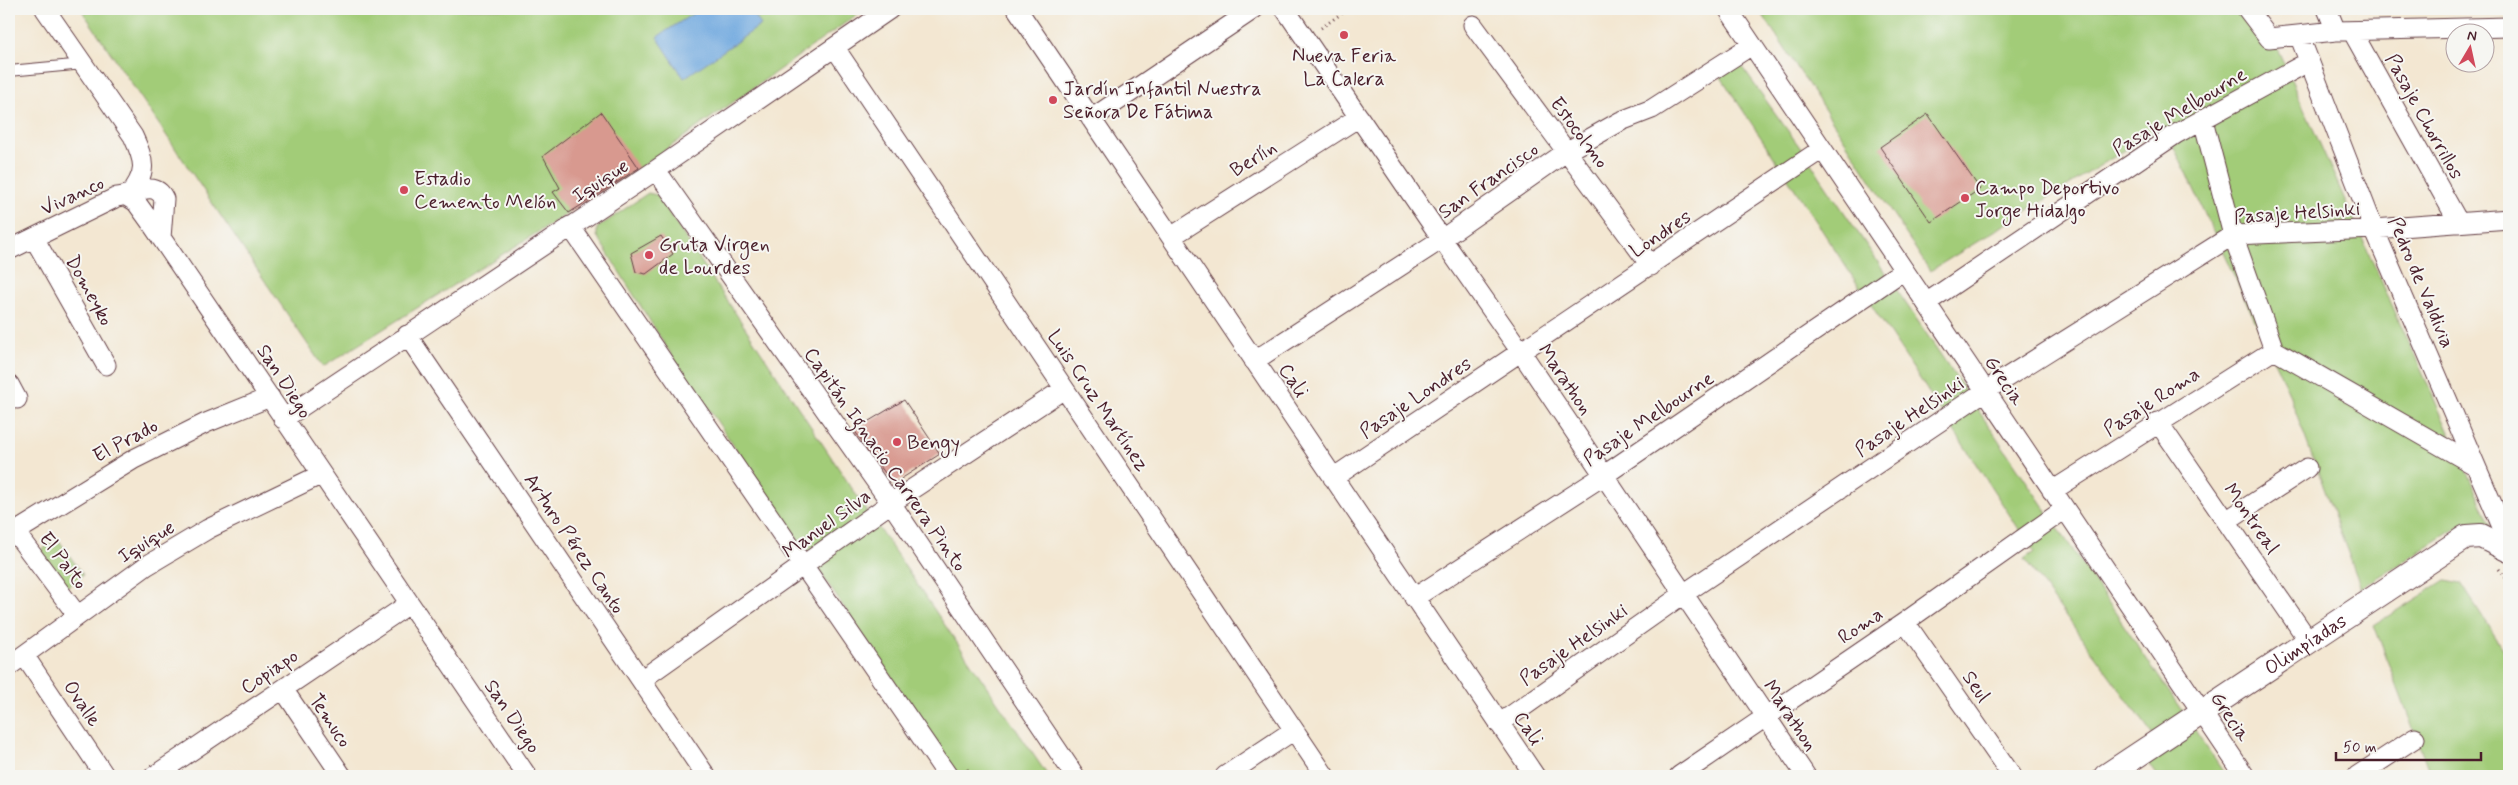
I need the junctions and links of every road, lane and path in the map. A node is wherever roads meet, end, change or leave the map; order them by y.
1 (45, 9) edge
2 (890, 9) edge
3 (1017, 9) edge
4 (1254, 9) edge
5 (1285, 9) edge
6 (1347, 9) edge
7 (1728, 9) edge
8 (2247, 9) edge
9 (2327, 9) edge
10 (1473, 25) dead end
11 (2509, 27) edge
12 (2344, 31) junction
13 (2299, 35) junction
14 (1306, 39) junction
15 (1752, 45) junction
16 (835, 48) junction
17 (2308, 62) junction
18 (84, 64) junction
19 (9, 71) edge
20 (1359, 117) junction
21 (1091, 119) junction
22 (2203, 120) junction
23 (1822, 148) junction
24 (1566, 152) junction
25 (656, 170) junction
26 (128, 196) junction
27 (2509, 219) edge
28 (2459, 223) junction
29 (570, 226) junction
30 (2374, 229) junction
31 (2233, 235) junction
32 (1171, 237) junction
33 (34, 238) junction
34 (161, 238) junction
35 (1442, 240) junction
36 (9, 250) edge
37 (1651, 266) junction
38 (1904, 270) junction
39 (1926, 303) junction
40 (407, 334) junction
41 (2274, 350) junction
42 (1521, 352) junction
43 (1254, 361) junction
44 (106, 365) dead end
45 (1064, 389) junction
46 (1985, 391) junction
47 (270, 397) junction
48 (283, 419) junction
49 (2158, 422) junction
50 (2476, 466) junction
51 (2307, 468) dead end
52 (320, 475) junction
53 (1603, 476) junction
54 (1334, 478) junction
55 (2052, 491) junction
56 (890, 503) junction
57 (2065, 509) junction
58 (2226, 521) junction
59 (12, 534) edge
60 (2509, 544) edge
61 (2509, 550) edge
62 (805, 566) junction
63 (1682, 594) junction
64 (1414, 598) junction
65 (409, 604) junction
66 (77, 614) junction
67 (1905, 622) junction
68 (2308, 640) junction
69 (24, 655) junction
70 (9, 666) edge
71 (641, 680) junction
72 (283, 688) junction
73 (2202, 712) junction
74 (1765, 716) junction
75 (1499, 724) junction
76 (1294, 730) junction
77 (2415, 738) dead end
78 (105, 776) edge
79 (154, 776) edge
80 (342, 776) edge
81 (527, 776) edge
82 (706, 776) edge
83 (948, 776) edge
84 (1075, 776) edge
85 (1225, 776) edge
86 (1325, 776) edge
87 (1535, 776) edge
88 (1679, 776) edge
89 (1806, 776) edge
90 (2012, 776) edge
91 (2106, 776) edge
92 (2245, 776) edge
93 (2357, 776) edge

1 - 18 street
2 - 16 street, Iquique
3 - 21 street, Cali
4 - 21 street
5 - 14 street, Marathon
6 - 14 path
7 - 15 street, Grecia
8 - 13 street
9 - 12 street
10 - 24 street, Estocolmo
11 - 12 street
12 - 13 street
12 - 28 street, Pasaje Chorrillos
13 - 17 street, Pedro de Valdivia
14 - 20 street, Marathon
15 - 23 street, Grecia
15 - 24 street, San Francisco
16 - 25 street, Iquique
16 - 45 street, Luis Cruz Martínez
17 - 22 street, Pasaje Melbourne
17 - 30 street, Pedro de Valdivia
18 - 19 lane
18 - 26 street
20 - 32 street, Berlín
20 - 35 street, Marathon
21 - 32 street, Cali
22 - 31 street
22 - 39 street, Pasaje Melbourne
23 - 37 street, Londres
23 - 38 street, Grecia
24 - 35 street, San Francisco
24 - 37 street, Estocolmo
25 - 29 street, Iquique
25 - 56 street, Capitán Ignacio Carrera Pinto
26 - 33 street, Vivanco
26 - 34 street, San Diego
26 - 34 street, Vivanco
27 - 28 street, Pasaje Helsinki
28 - 30 street, Pasaje Helsinki
29 - 40 street, Iquique
29 - 62 street
30 - 31 street, Pasaje Helsinki
30 - 50 street, Pedro de Valdivia
31 - 41 street
31 - 46 street, Pasaje Helsinki
32 - 43 street, Cali
33 - 36 street, Vivanco
33 - 44 street, Domeyko
34 - 47 street, San Diego
35 - 42 street, Marathon
35 - 43 street, San Francisco
37 - 42 street, Londres
38 - 39 street, Grecia
38 - 53 street, Pasaje Melbourne
39 - 46 street, Grecia
40 - 48 street, Iquique
40 - 71 street, Arturo Pérez Canto
41 - 49 street, Pasaje Roma
41 - 50 street
42 - 53 street, Marathon
42 - 54 street, Pasaje Londres
43 - 54 street, Cali
45 - 56 street, Manuel Silva
45 - 76 street, Luis Cruz Martínez
46 - 55 street, Grecia
46 - 63 street, Pasaje Helsinki
47 - 48 street, San Diego
47 - 59 street, El Prado
48 - 52 street, San Diego
49 - 55 street, Pasaje Roma
49 - 58 street, Montreal
50 - 60 street, Pedro de Valdivia
51 - 58 street
52 - 65 street, San Diego
52 - 66 street, Iquique
53 - 63 street, Marathon
53 - 64 street, Pasaje Melbourne
54 - 64 street, Cali
55 - 57 street, Grecia
56 - 62 street, Manuel Silva
56 - 84 street, Capitán Ignacio Carrera Pinto
57 - 67 street, Roma
57 - 73 street, Grecia
58 - 68 street, Montreal
59 - 66 street, El Palto
61 - 68 street, Olimpíadas
62 - 71 street, Manuel Silva
62 - 83 street
63 - 74 street, Marathon
63 - 75 street, Pasaje Helsinki
64 - 75 street, Cali
65 - 72 street, Copiapo
65 - 81 street, San Diego
66 - 69 street, Iquique
67 - 74 street, Roma
67 - 90 street, Seul
68 - 73 street, Olimpíadas
69 - 70 street, Iquique
69 - 78 street, Ovalle
71 - 82 street, Arturo Pérez Canto
72 - 79 street, Copiapo
72 - 80 street, Temuco
73 - 91 street, Olimpíadas
73 - 92 street, Grecia
74 - 88 street, Roma
74 - 89 street, Marathon
75 - 87 street, Cali
76 - 85 street
76 - 86 street, Luis Cruz Martínez
77 - 93 street

